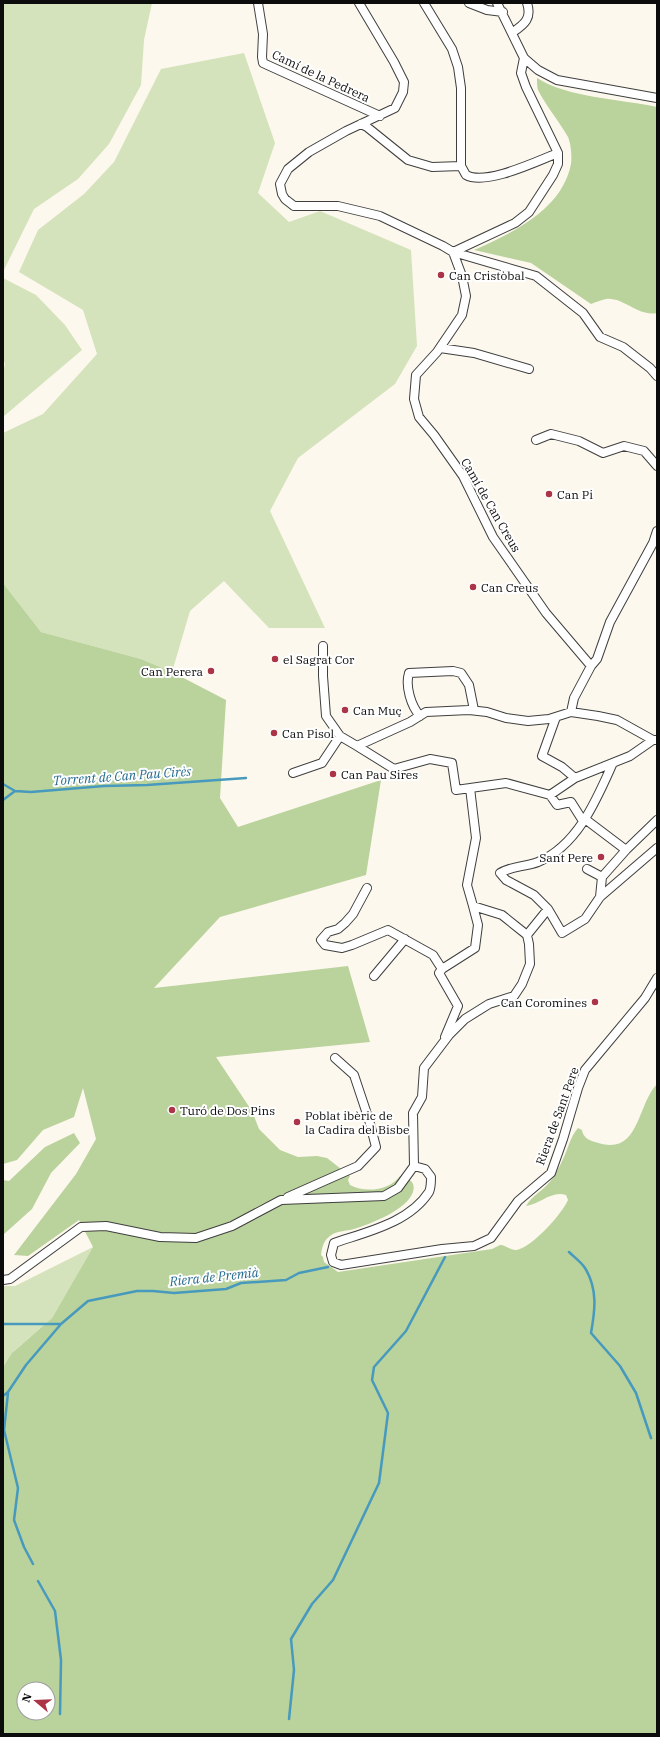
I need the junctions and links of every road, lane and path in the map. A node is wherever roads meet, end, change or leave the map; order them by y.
1 (258, 3) edge
2 (359, 3) edge
3 (424, 3) edge
4 (468, 3) edge
5 (498, 3) edge
6 (526, 3) edge
7 (503, 12) junction
8 (513, 32) junction
9 (524, 58) junction
10 (657, 98) edge
11 (380, 116) junction
12 (361, 124) junction
13 (558, 154) junction
14 (461, 166) junction
15 (453, 252) junction
16 (440, 348) junction
17 (529, 369) dead end
18 (657, 376) edge
19 (536, 440) dead end
20 (657, 466) edge
21 (657, 532) edge
22 (323, 646) dead end
23 (591, 666) junction
24 (474, 710) junction
25 (571, 712) junction
26 (420, 716) junction
27 (556, 717) junction
28 (340, 736) junction
29 (655, 740) edge
30 (357, 746) junction
31 (612, 765) junction
32 (293, 773) dead end
33 (575, 778) junction
34 (470, 788) junction
35 (550, 795) junction
36 (584, 820) junction
37 (657, 820) edge
38 (657, 848) edge
39 (626, 850) junction
40 (587, 868) dead end
41 (602, 877) junction
42 (367, 888) dead end
43 (600, 897) junction
44 (473, 906) junction
45 (548, 909) junction
46 (526, 935) junction
47 (405, 939) junction
48 (442, 969) junction
49 (374, 976) dead end
50 (657, 978) edge
51 (440, 1046) junction
52 (335, 1058) dead end
53 (414, 1166) junction
54 (281, 1200) junction
55 (3, 1280) edge

1 - 11 street, Camí de la Pedrera
2 - 11 street
3 - 14 street
4 - 7 street
5 - 7 street
6 - 8 street
7 - 8 street
8 - 9 street
9 - 10 street
9 - 13 street
11 - 12 street
12 - 14 street
12 - 15 street
13 - 14 street
13 - 15 street
15 - 16 street, Camí de Can Creus
15 - 18 street
16 - 17 street
16 - 23 street, Camí de Can Creus
19 - 20 street
21 - 23 street
22 - 28 street
23 - 25 street
24 - 26 street
24 - 26 street
24 - 27 street
25 - 27 street
25 - 29 street
26 - 30 street
27 - 33 street
28 - 30 street
28 - 32 street
29 - 31 street
30 - 34 street
31 - 33 street
31 - 36 street
33 - 35 street
34 - 35 street
34 - 44 street
35 - 36 street
36 - 39 street
36 - 45 street
37 - 39 street
38 - 43 street
39 - 41 street
40 - 41 street
41 - 43 street
42 - 47 street
43 - 45 street
44 - 46 street
44 - 48 street
45 - 46 street
46 - 51 street
47 - 48 street
47 - 49 street
48 - 51 street
50 - 53 street, Riera de Sant Pere
51 - 53 street
52 - 54 street
53 - 54 street
54 - 55 street

